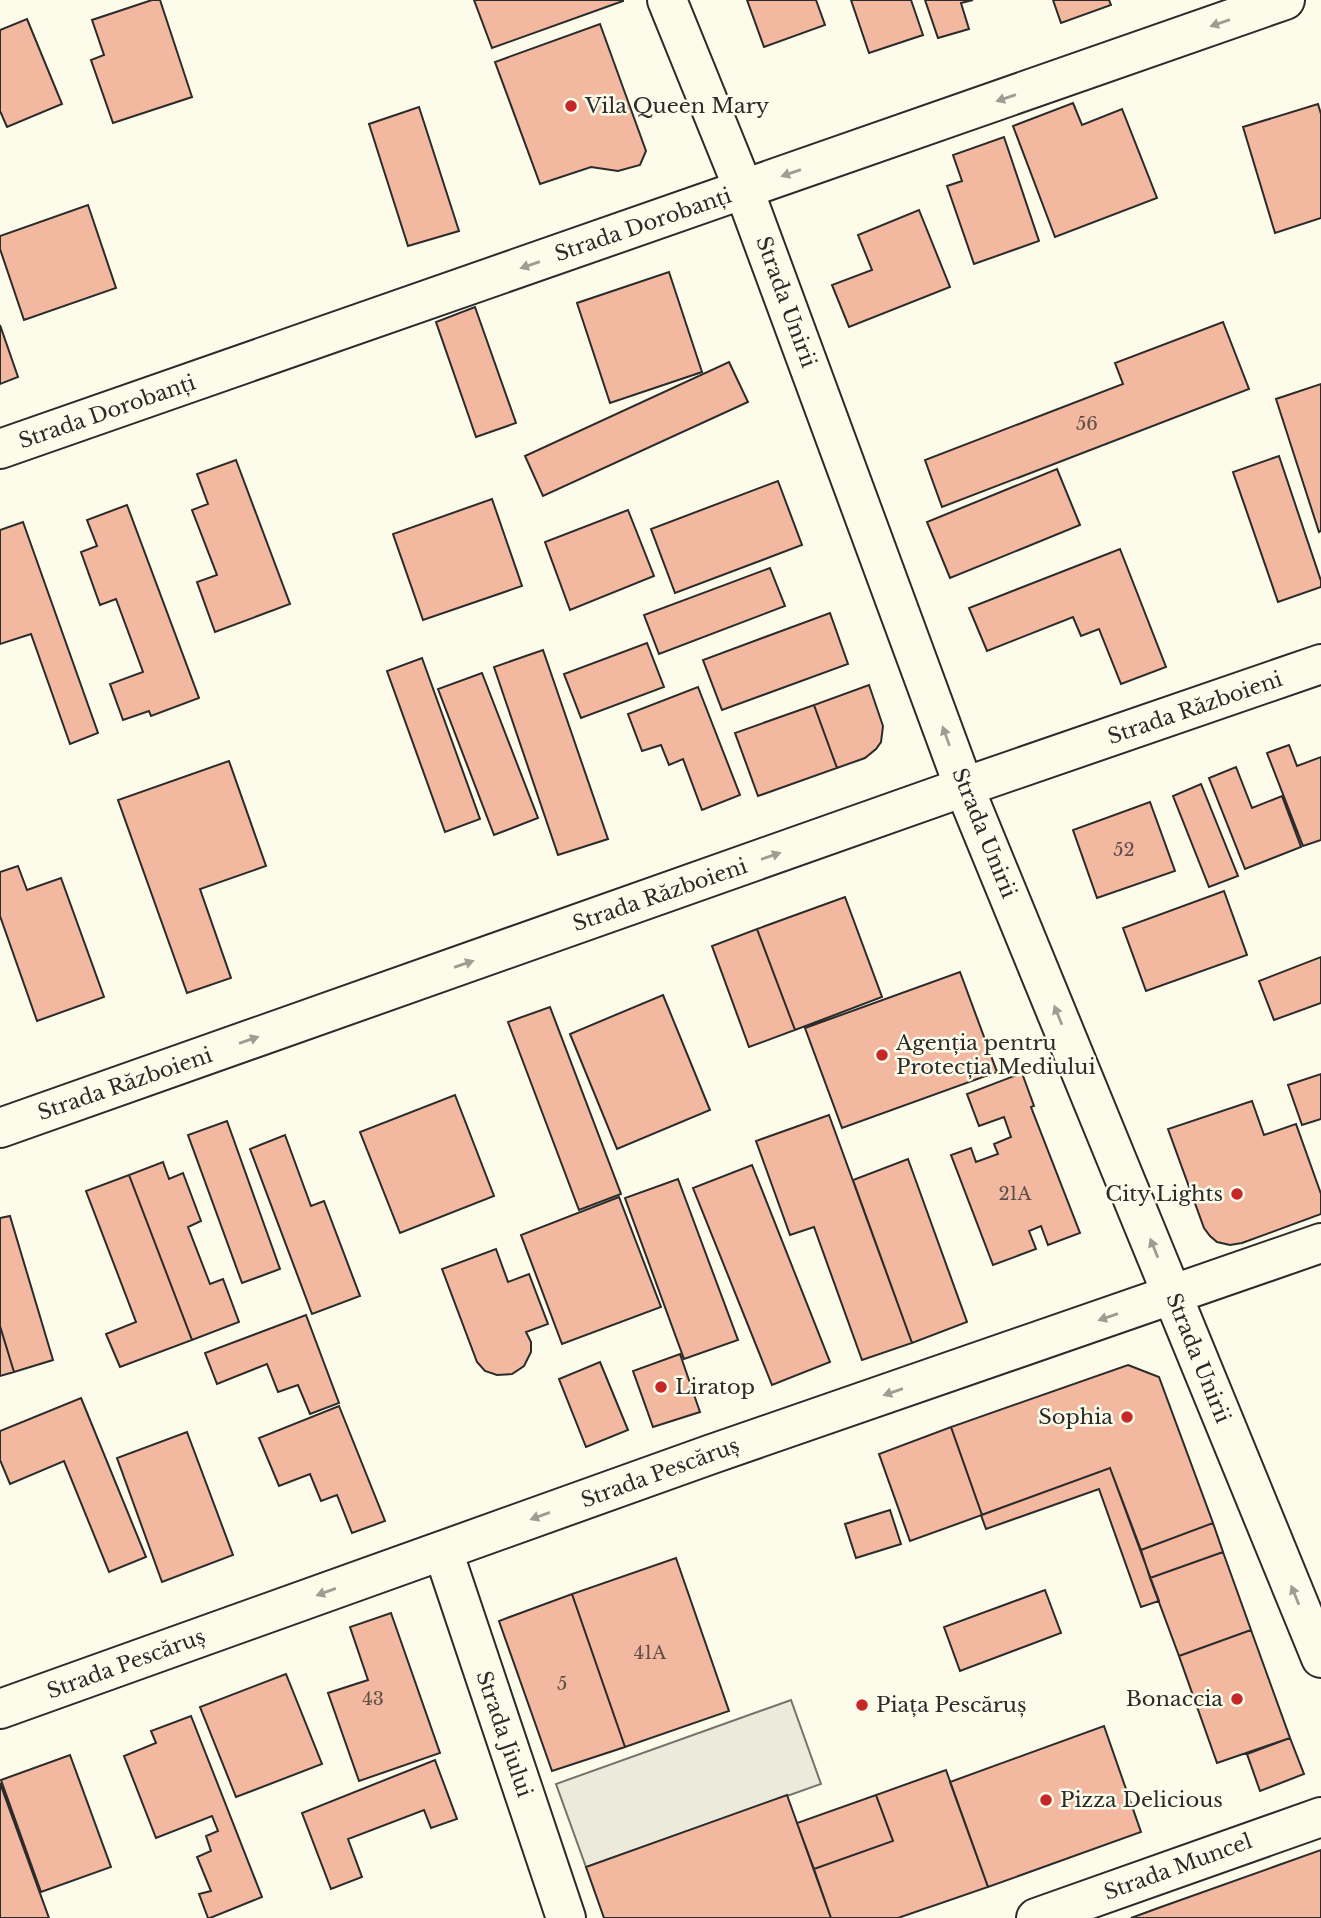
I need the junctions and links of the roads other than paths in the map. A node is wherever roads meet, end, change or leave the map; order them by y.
1 (667, 0) edge
2 (1285, 0) edge
3 (744, 190) junction
4 (0, 449) edge
5 (1321, 664) edge
6 (964, 787) junction
7 (0, 1128) edge
8 (1321, 1242) edge
9 (1173, 1295) junction
10 (443, 1551) junction
11 (1321, 1658) edge
12 (0, 1709) edge
13 (1321, 1816) edge
14 (566, 1918) edge
15 (1036, 1918) edge

1 - 3 street, Strada Unirii
2 -> 3 street, Strada Dorobanți
3 -> 4 street, Strada Dorobanți
6 -> 3 street, Strada Unirii
5 - 6 street, Strada Războieni
7 -> 6 street, Strada Războieni
9 -> 6 street, Strada Unirii
8 - 9 street, Strada Pescăruș
9 -> 10 street, Strada Pescăruș
11 -> 9 street, Strada Unirii
10 -> 12 street, Strada Pescăruș
10 - 14 street, Strada Jiului
13 - 15 street, Strada Muncel

